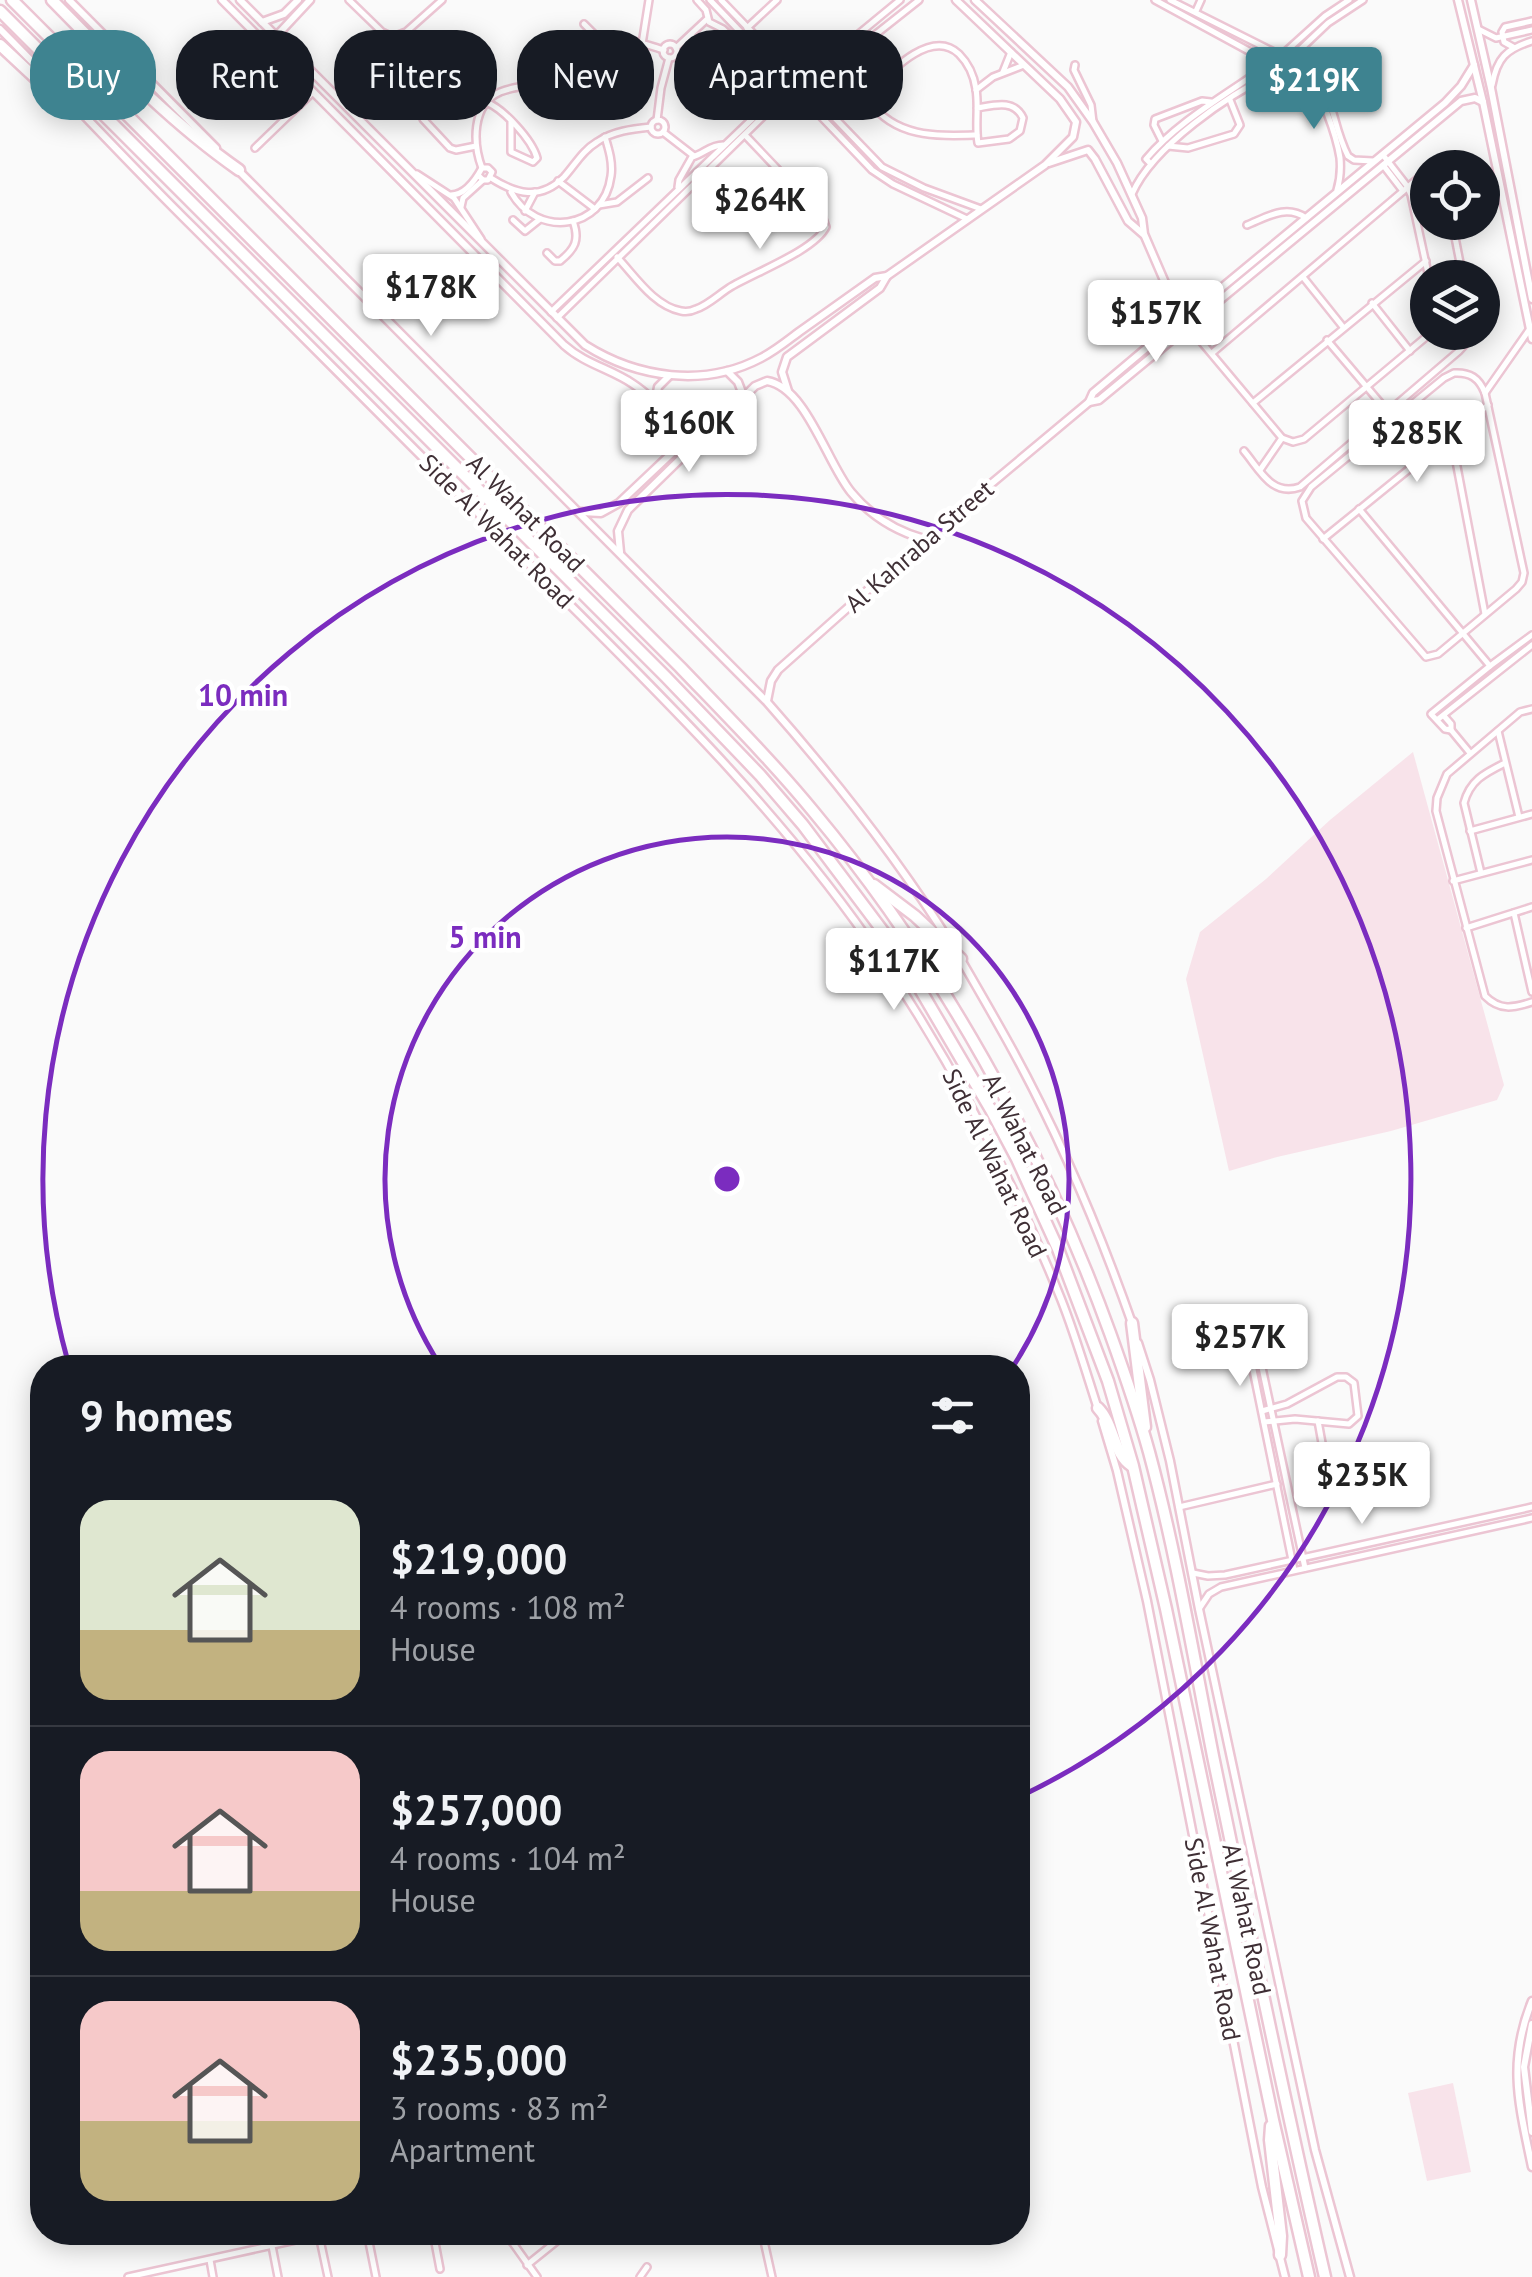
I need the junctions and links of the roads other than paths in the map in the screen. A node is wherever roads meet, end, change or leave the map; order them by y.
1 (12, 0) edge
2 (52, 0) edge
3 (69, 0) edge
4 (222, 0) edge
5 (240, 0) edge
6 (298, 0) edge
7 (310, 0) edge
8 (349, 0) edge
9 (442, 0) edge
10 (640, 0) edge
11 (698, 0) edge
12 (710, 0) edge
13 (722, 0) edge
14 (778, 0) edge
15 (900, 0) edge
16 (919, 0) edge
17 (956, 0) edge
18 (975, 0) edge
19 (1155, 0) edge
20 (1170, 0) edge
21 (1198, 0) edge
22 (1349, 0) edge
23 (1363, 0) edge
24 (1458, 0) edge
25 (1471, 0) edge
26 (649, 4) edge
27 (0, 11) edge
28 (986, 11) junction
29 (1191, 14) junction
30 (707, 18) junction
31 (738, 18) junction
32 (977, 20) junction
33 (1532, 21) edge
34 (262, 22) junction
35 (732, 23) junction
36 (584, 24) dead end
37 (713, 24) junction
38 (747, 28) joint
39 (0, 29) edge
40 (698, 29) joint
41 (1478, 29) junction
42 (253, 30) edge
43 (270, 30) edge
44 (282, 30) edge
45 (590, 30) edge
46 (644, 30) edge
47 (725, 30) edge
48 (738, 30) edge
49 (865, 30) edge
50 (881, 30) edge
51 (1532, 30) edge
52 (1502, 37) junction
53 (1532, 41) edge
54 (0, 44) edge
55 (654, 47) edge
56 (674, 47) edge
57 (1513, 47) junction
58 (664, 50) junction
59 (1012, 51) junction
60 (1280, 53) junction
61 (674, 56) edge
62 (669, 58) junction
63 (30, 59) edge
64 (1289, 61) junction
65 (721, 63) joint
66 (903, 63) edge
67 (1269, 63) junction
68 (1024, 65) junction
69 (1474, 65) junction
70 (1075, 66) dead end
71 (1286, 71) junction
72 (30, 72) edge
73 (1003, 72) junction
74 (1276, 72) junction
75 (314, 74) edge
76 (972, 74) junction
77 (993, 77) junction
78 (1491, 88) junction
79 (976, 90) junction
80 (314, 92) edge
81 (1230, 100) junction
82 (1214, 102) junction
83 (1483, 102) junction
84 (497, 107) edge
85 (1448, 107) junction
86 (977, 108) junction
87 (89, 120) edge
88 (284, 120) edge
89 (423, 120) edge
90 (478, 120) edge
91 (658, 120) junction
92 (751, 120) edge
93 (760, 120) edge
94 (824, 120) edge
95 (837, 120) edge
96 (887, 120) edge
97 (511, 121) junction
98 (1093, 122) junction
99 (365, 124) junction
100 (651, 127) junction
101 (663, 132) junction
102 (356, 134) junction
103 (745, 135) junction
104 (977, 135) junction
105 (605, 137) junction
106 (726, 144) junction
107 (1165, 144) junction
108 (476, 146) junction
109 (255, 148) dead end
110 (1491, 150) edge
111 (1503, 150) junction
112 (1500, 155) edge
113 (1348, 156) junction
114 (1340, 158) junction
115 (692, 159) junction
116 (1382, 161) junction
117 (1045, 165) junction
118 (482, 168) junction
119 (239, 170) junction
120 (410, 171) junction
121 (481, 178) junction
122 (491, 178) junction
123 (648, 178) dead end
124 (1410, 180) edge
125 (558, 182) junction
126 (1402, 185) junction
127 (510, 190) junction
128 (678, 190) junction
129 (1510, 190) junction
130 (535, 192) junction
131 (1336, 192) junction
132 (1500, 192) joint
133 (450, 194) junction
134 (1132, 196) junction
135 (1339, 202) junction
136 (461, 207) junction
137 (597, 207) junction
138 (981, 209) junction
139 (524, 211) junction
140 (1306, 218) junction
141 (540, 219) junction
142 (967, 219) junction
143 (513, 220) dead end
144 (573, 221) junction
145 (1247, 225) dead end
146 (1144, 234) junction
147 (485, 246) junction
148 (547, 252) dead end
149 (617, 257) junction
150 (1426, 260) edge
151 (600, 270) junction
152 (1410, 273) edge
153 (888, 276) junction
154 (1302, 276) junction
155 (1166, 285) junction
156 (1532, 299) edge
157 (1372, 303) junction
158 (554, 315) junction
159 (1189, 326) junction
160 (1344, 327) junction
161 (1530, 328) edge
162 (1532, 339) edge
163 (1328, 340) junction
164 (1461, 350) edge
165 (1410, 351) joint
166 (1212, 353) junction
167 (620, 364) junction
168 (727, 371) junction
169 (616, 376) junction
170 (670, 376) junction
171 (1367, 387) junction
172 (789, 392) junction
173 (1485, 393) junction
174 (744, 396) junction
175 (1089, 402) junction
176 (1253, 402) junction
177 (655, 403) junction
178 (1488, 405) junction
179 (1388, 412) junction
180 (680, 430) junction
181 (1451, 435) junction
182 (1282, 438) junction
183 (695, 444) junction
184 (1244, 451) dead end
185 (1260, 470) junction
186 (1359, 509) junction
187 (578, 511) junction
188 (1323, 538) junction
189 (925, 539) junction
190 (620, 552) junction
191 (1485, 614) junction
192 (1464, 632) junction
193 (1532, 635) edge
194 (1532, 645) edge
195 (1490, 666) junction
196 (767, 702) junction
197 (1532, 709) edge
198 (1439, 715) junction
199 (1498, 731) junction
200 (1470, 753) junction
201 (1505, 762) junction
202 (1532, 814) edge
203 (1519, 818) junction
204 (1470, 831) junction
205 (1532, 860) edge
206 (1480, 874) junction
207 (863, 876) junction
208 (1453, 881) junction
209 (1532, 907) edge
210 (1514, 913) junction
211 (1466, 928) junction
212 (961, 959) junction
213 (1530, 968) edge
214 (1532, 992) edge
215 (1532, 1002) edge
216 (1132, 1323) junction
217 (1260, 1358) dead end
218 (1252, 1360) dead end
219 (1287, 1404) junction
220 (1098, 1408) junction
221 (1270, 1409) junction
222 (1262, 1411) junction
223 (1290, 1419) junction
224 (1273, 1420) junction
225 (1318, 1421) junction
226 (1264, 1422) junction
227 (1148, 1448) junction
228 (1352, 1450) dead end
229 (1133, 1466) junction
230 (1277, 1484) junction
231 (1179, 1506) junction
232 (1532, 1508) edge
233 (1532, 1518) edge
234 (1302, 1558) junction
235 (1292, 1560) junction
236 (1304, 1568) junction
237 (1294, 1570) junction
238 (1192, 1572) junction
239 (1198, 1609) junction
240 (1192, 1735) junction
241 (1209, 1735) junction
242 (1214, 1758) junction
243 (1198, 1763) junction
244 (1532, 2001) edge
245 (1532, 2024) edge
246 (1273, 2120) junction
247 (1532, 2132) edge
248 (1532, 2166) edge
249 (276, 2245) edge
250 (321, 2245) edge
251 (370, 2245) edge
252 (435, 2245) edge
253 (513, 2245) edge
254 (552, 2245) edge
255 (765, 2245) edge
256 (272, 2246) junction
257 (1280, 2255) junction
258 (210, 2260) junction
259 (527, 2265) junction
260 (647, 2267) dead end
261 (440, 2269) dead end
262 (534, 2274) edge
263 (149, 2275) edge
264 (128, 2277) edge
265 (213, 2277) edge
266 (278, 2277) edge
267 (328, 2277) edge
268 (376, 2277) edge
269 (526, 2277) edge
270 (640, 2277) edge
271 (772, 2277) edge
272 (1285, 2277) edge
273 (1309, 2277) edge
274 (1325, 2277) edge
275 (1350, 2277) edge

1 - 207 highway, Al Wahat Road
2 - 119 highway
3 - 119 street
4 - 42 street
5 - 34 street
6 - 34 street
7 - 44 street
8 - 9 street
10 - 26 street
11 - 30 street
12 - 35 street
13 - 31 street
14 - 38 street
15 - 49 street
16 - 50 street
17 - 32 street
18 - 28 street
19 - 29 street
20 - 29 street
21 - 29 street
22 - 60 street
23 - 64 street
24 - 69 street
25 - 41 street
26 - 46 street
27 - 229 highway, Al Wahat Road
28 - 32 street
28 - 98 street
29 - 60 street
29 - 67 street
30 - 37 street
30 - 40 street
31 - 35 street
31 - 38 street
32 - 59 street
33 - 52 street
34 - 43 street
35 - 48 street
36 - 45 street
37 - 40 street
37 - 47 street
39 - 63 street, Side Al Wahat Road
41 - 52 street
41 - 78 street
51 - 52 street
52 - 57 street
53 - 57 street
54 - 72 highway
55 - 58 street
56 - 58 street
57 - 78 street
58 - 62 street
59 - 68 street
59 - 73 street
60 - 64 street
60 - 67 street
61 - 62 street
62 - 91 street
64 - 71 street
64 - 113 street
65 - 65 street
66 - 76 street
67 - 74 street
67 - 82 street
68 - 73 street
68 - 117 street
69 - 83 street
69 - 85 street, Al Kahraba Street
70 - 98 street
71 - 74 street
71 - 114 street
73 - 77 street
74 - 81 street
75 - 99 street
76 - 77 street
76 - 79 street
77 - 79 street
78 - 111 street
79 - 86 street
80 - 102 street
81 - 107 street
81 - 107 street
82 - 107 street
82 - 107 street
83 - 85 street, Al Kahraba Street
83 - 110 street
84 - 97 street
85 - 116 street, Al Kahraba Street
86 - 104 street
86 - 104 street
87 - 220 street, Side Al Wahat Road
88 - 109 street
89 - 108 street
90 - 108 street
91 - 100 street
91 - 101 street
92 - 106 street
93 - 103 street
94 - 142 street
95 - 138 street
96 - 104 street
97 - 97 street
98 - 134 street
99 - 102 street
99 - 120 street
100 - 101 street
100 - 105 street
101 - 115 street
102 - 169 street
103 - 149 street
103 - 149 street
105 - 125 street
105 - 137 street
106 - 115 street
106 - 128 street
107 - 134 street
108 - 118 street
111 - 112 street
111 - 129 street
113 - 114 street
113 - 116 street
114 - 131 street
115 - 128 street
116 - 126 street
116 - 131 street, Al Kahraba Street
116 - 135 street, Al Kahraba Street
117 - 138 street
117 - 146 street
118 - 121 street
118 - 122 street
119 - 187 street
120 - 133 street
120 - 147 street
121 - 122 street
121 - 133 street
121 - 136 street
122 - 127 street
123 - 137 street
124 - 126 street
125 - 130 street
125 - 137 street
126 - 150 street
126 - 154 street
127 - 130 street
127 - 139 street
128 - 151 street
129 - 132 street
129 - 156 street
130 - 139 street
131 - 135 street
131 - 140 street, Al Kahraba Street
132 - 161 street
133 - 136 street
134 - 146 street
135 - 159 street, Al Kahraba Street
136 - 147 street
137 - 144 street
138 - 142 street
139 - 141 street
140 - 145 street
140 - 155 street, Al Kahraba Street
141 - 143 street
141 - 144 street
142 - 153 street
144 - 148 street
146 - 155 street
147 - 158 street
149 - 151 street
151 - 158 street
152 - 157 street
153 - 168 street
153 - 172 street
154 - 160 street
154 - 166 street
155 - 175 street, Al Kahraba Street
157 - 160 street
157 - 165 street
158 - 167 street
159 - 166 street
159 - 175 street, Al Kahraba Street
160 - 163 street
161 - 162 street
161 - 173 street
163 - 171 street
163 - 176 street
164 - 179 street
165 - 171 street
166 - 176 street
167 - 169 street
167 - 170 street
168 - 170 street
168 - 174 street
169 - 177 street
170 - 177 street
171 - 179 street
171 - 182 street
172 - 174 street
172 - 189 street
173 - 178 street
173 - 188 street
174 - 183 street
175 - 189 street, Al Kahraba Street
176 - 182 street
177 - 180 street
178 - 181 street
178 - 191 street
179 - 185 street
180 - 183 street
180 - 187 street
181 - 186 street
181 - 191 street
182 - 185 street
183 - 190 street
184 - 185 street
186 - 188 street
186 - 192 street
187 - 190 street
188 - 192 street
189 - 196 street, Al Kahraba Street
190 - 196 street
191 - 192 street
192 - 195 street
193 - 195 street
194 - 198 street
195 - 198 street
196 - 212 street
197 - 199 street
198 - 200 street
199 - 200 street
199 - 201 street
200 - 208 street
201 - 203 street
201 - 204 street
202 - 203 street
203 - 204 street
204 - 206 street
205 - 206 street
206 - 208 street
207 - 212 highway
207 - 227 highway, Al Wahat Road
208 - 211 street
209 - 210 street
210 - 211 street
210 - 213 street
211 - 215 street
212 - 216 street
213 - 214 street
216 - 227 highway
216 - 231 street
217 - 221 street
218 - 222 street
219 - 221 street
219 - 223 street
219 - 225 street
220 - 229 highway
220 - 257 street, Side Al Wahat Road
221 - 222 street
221 - 224 street
222 - 226 street
223 - 224 street
223 - 225 street
224 - 226 street
224 - 234 street
225 - 228 street
226 - 230 street
227 - 241 highway, Al Wahat Road
229 - 240 highway, Al Wahat Road
230 - 231 street
230 - 235 street
231 - 238 street
232 - 234 street
233 - 236 street
234 - 235 street
234 - 236 street
235 - 237 street
235 - 238 street
236 - 237 street
237 - 239 street
238 - 239 street
239 - 275 street
240 - 241 highway
240 - 243 highway, Al Wahat Road
241 - 242 highway, Al Wahat Road
242 - 243 highway
242 - 274 highway, Al Wahat Road
243 - 246 highway, Al Wahat Road
244 - 248 street
245 - 247 street
246 - 257 highway
246 - 273 highway, Al Wahat Road
249 - 256 street
250 - 267 street
251 - 268 street
252 - 261 street
253 - 259 street
254 - 259 street
255 - 271 street
256 - 258 street
256 - 266 street
257 - 272 street, Side Al Wahat Road
258 - 263 street
258 - 265 street
259 - 262 street
260 - 270 street
262 - 269 street
263 - 264 street

